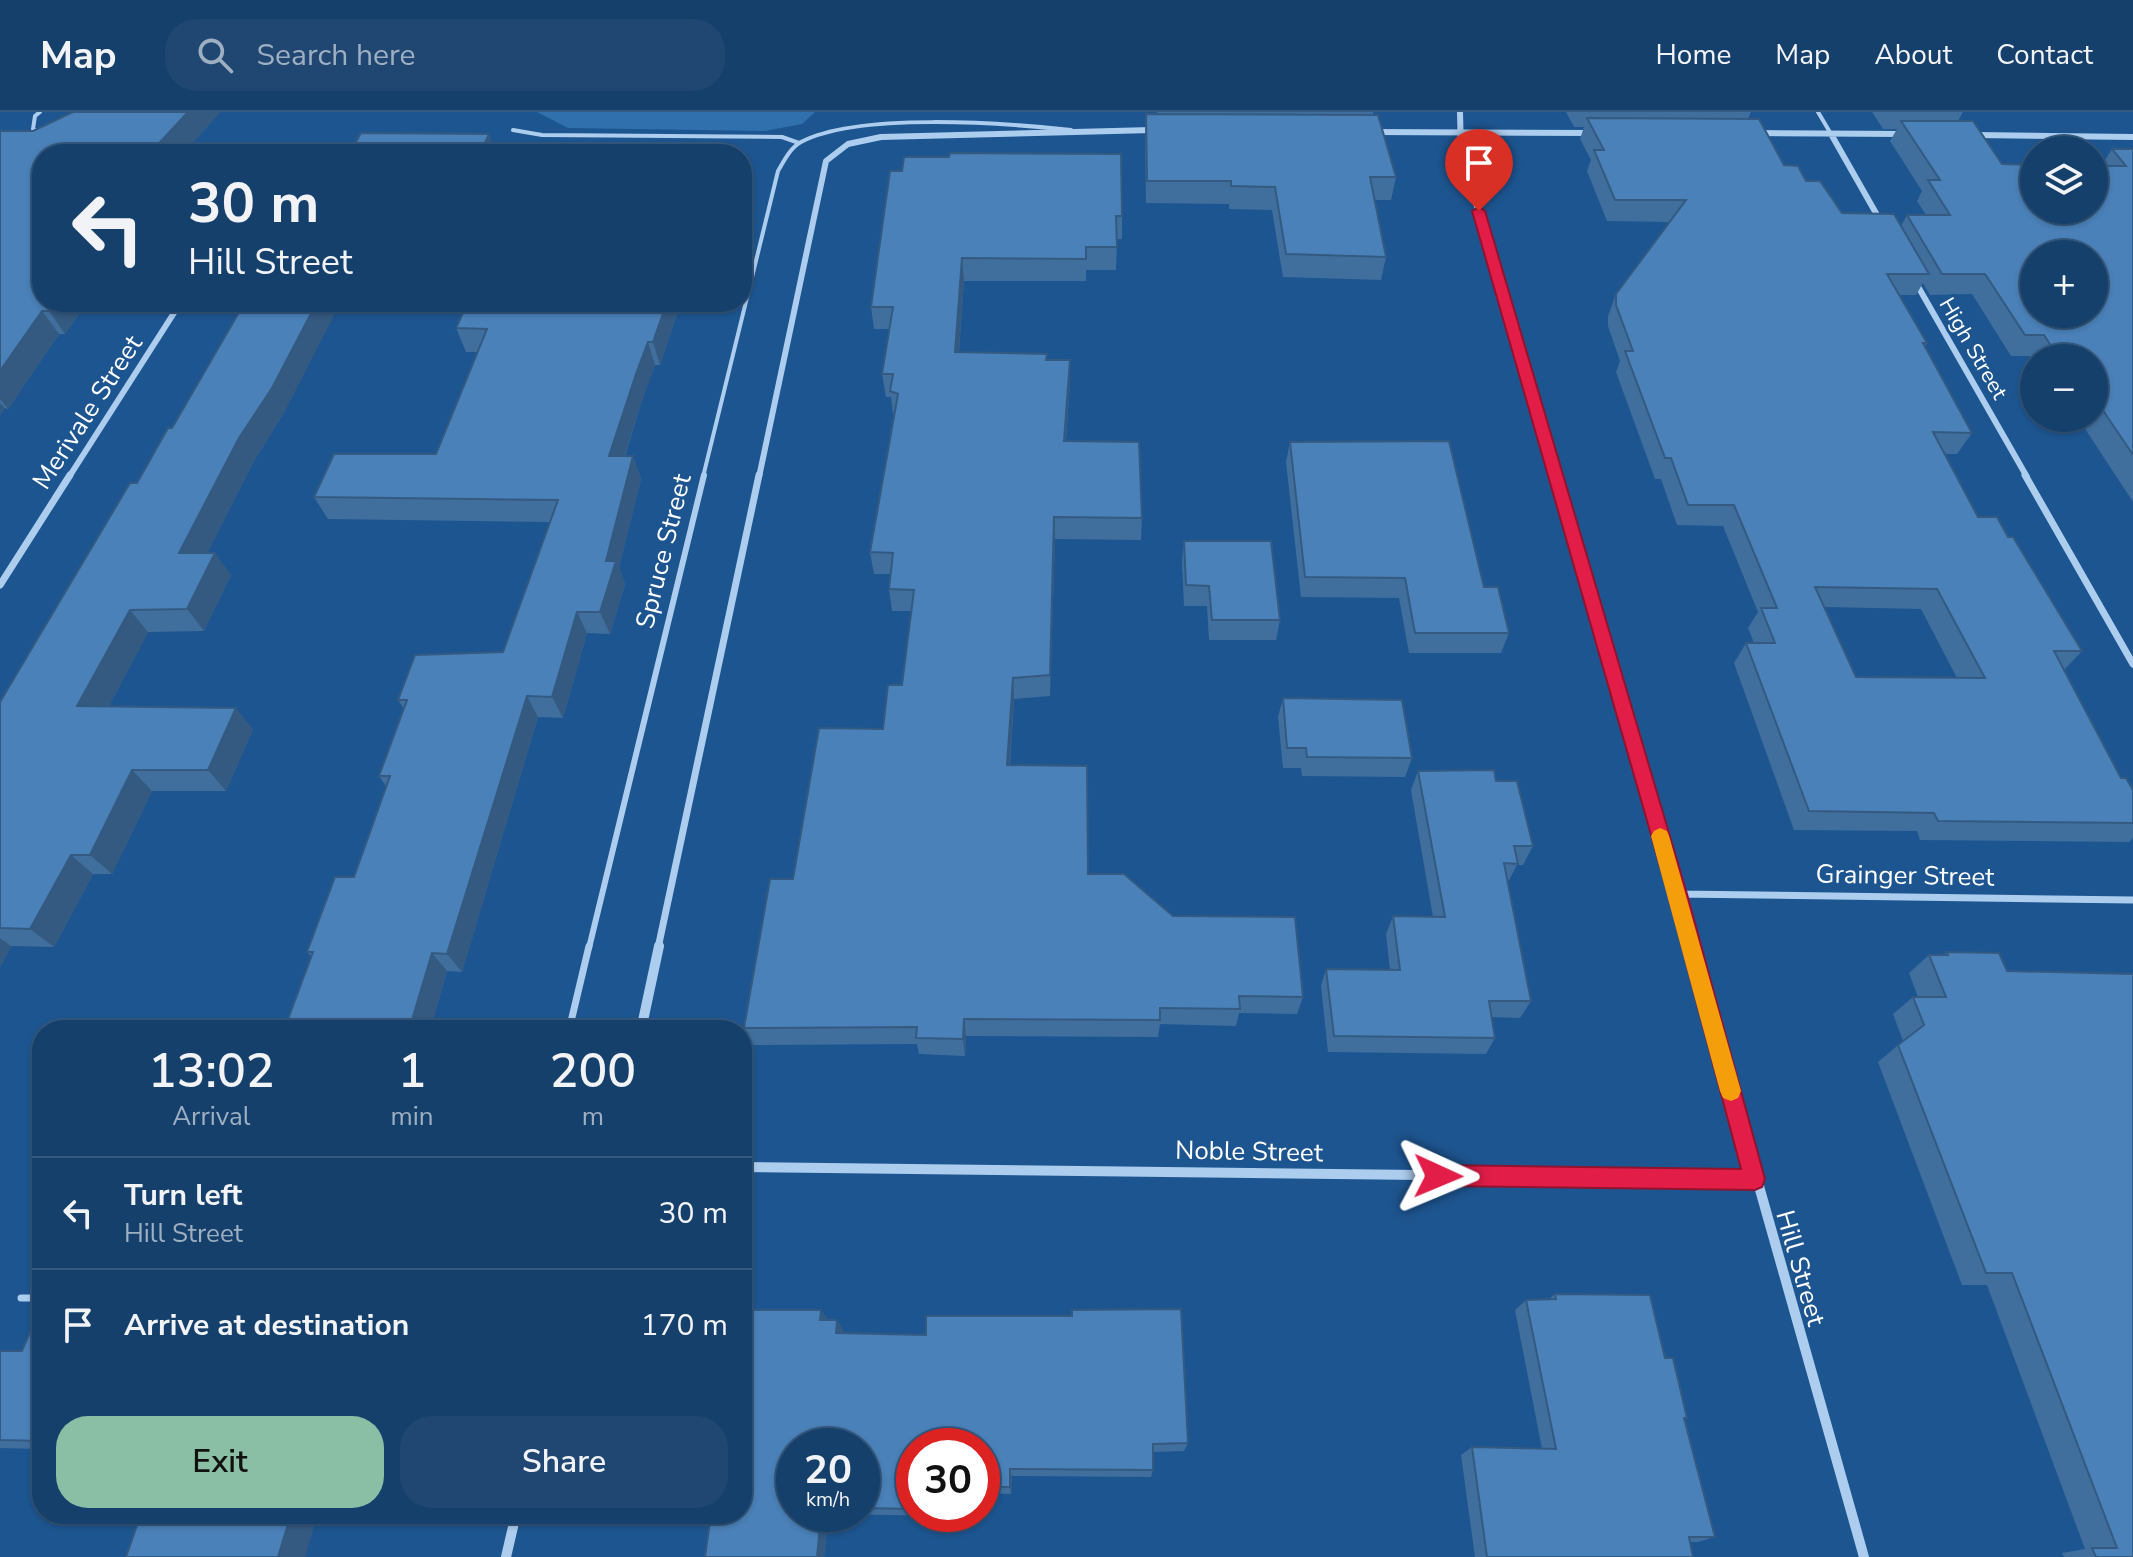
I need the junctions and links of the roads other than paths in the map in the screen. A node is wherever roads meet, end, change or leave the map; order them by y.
1 (40, 112) edge
2 (1460, 112) edge
3 (1818, 112) edge
4 (1151, 121) edge
5 (513, 130) dead end
6 (1152, 130) junction
7 (1167, 130) edge
8 (1079, 131) junction
9 (1368, 132) edge
10 (1461, 133) junction
11 (1600, 133) edge
12 (1754, 133) edge
13 (1831, 134) junction
14 (1910, 134) edge
15 (1958, 135) edge
16 (44, 136) edge
17 (2133, 137) edge
18 (799, 143) junction
19 (1889, 236) edge
20 (1913, 277) edge
21 (752, 278) edge
22 (175, 312) edge
23 (744, 312) edge
24 (0, 585) edge
25 (2133, 664) edge
26 (1677, 894) junction
27 (2133, 900) edge
28 (571, 1020) edge
29 (643, 1020) edge
30 (752, 1167) edge
31 (1755, 1179) junction
32 (21, 1298) dead end
33 (32, 1298) edge
34 (514, 1524) edge
35 (506, 1557) edge
36 (1864, 1557) edge

1 - 16 lane
2 - 10 street, Hill Street
3 - 13 lane
4 - 6 street
5 - 18 lane
6 - 7 street
6 - 8 street
8 - 18 lane, Spruce Street
8 - 29 street
9 - 10 street
10 - 11 street
10 - 26 street, Hill Street
12 - 13 street
13 - 14 street
13 - 19 street
15 - 17 street
18 - 21 lane, Spruce Street
20 - 25 street, High Street
22 - 24 street, Merivale Street
23 - 28 lane, Spruce Street
26 - 27 street, Grainger Street
26 - 31 street, Hill Street
30 - 31 street, Noble Street
31 - 36 street, Hill Street
32 - 33 lane
34 - 35 street

